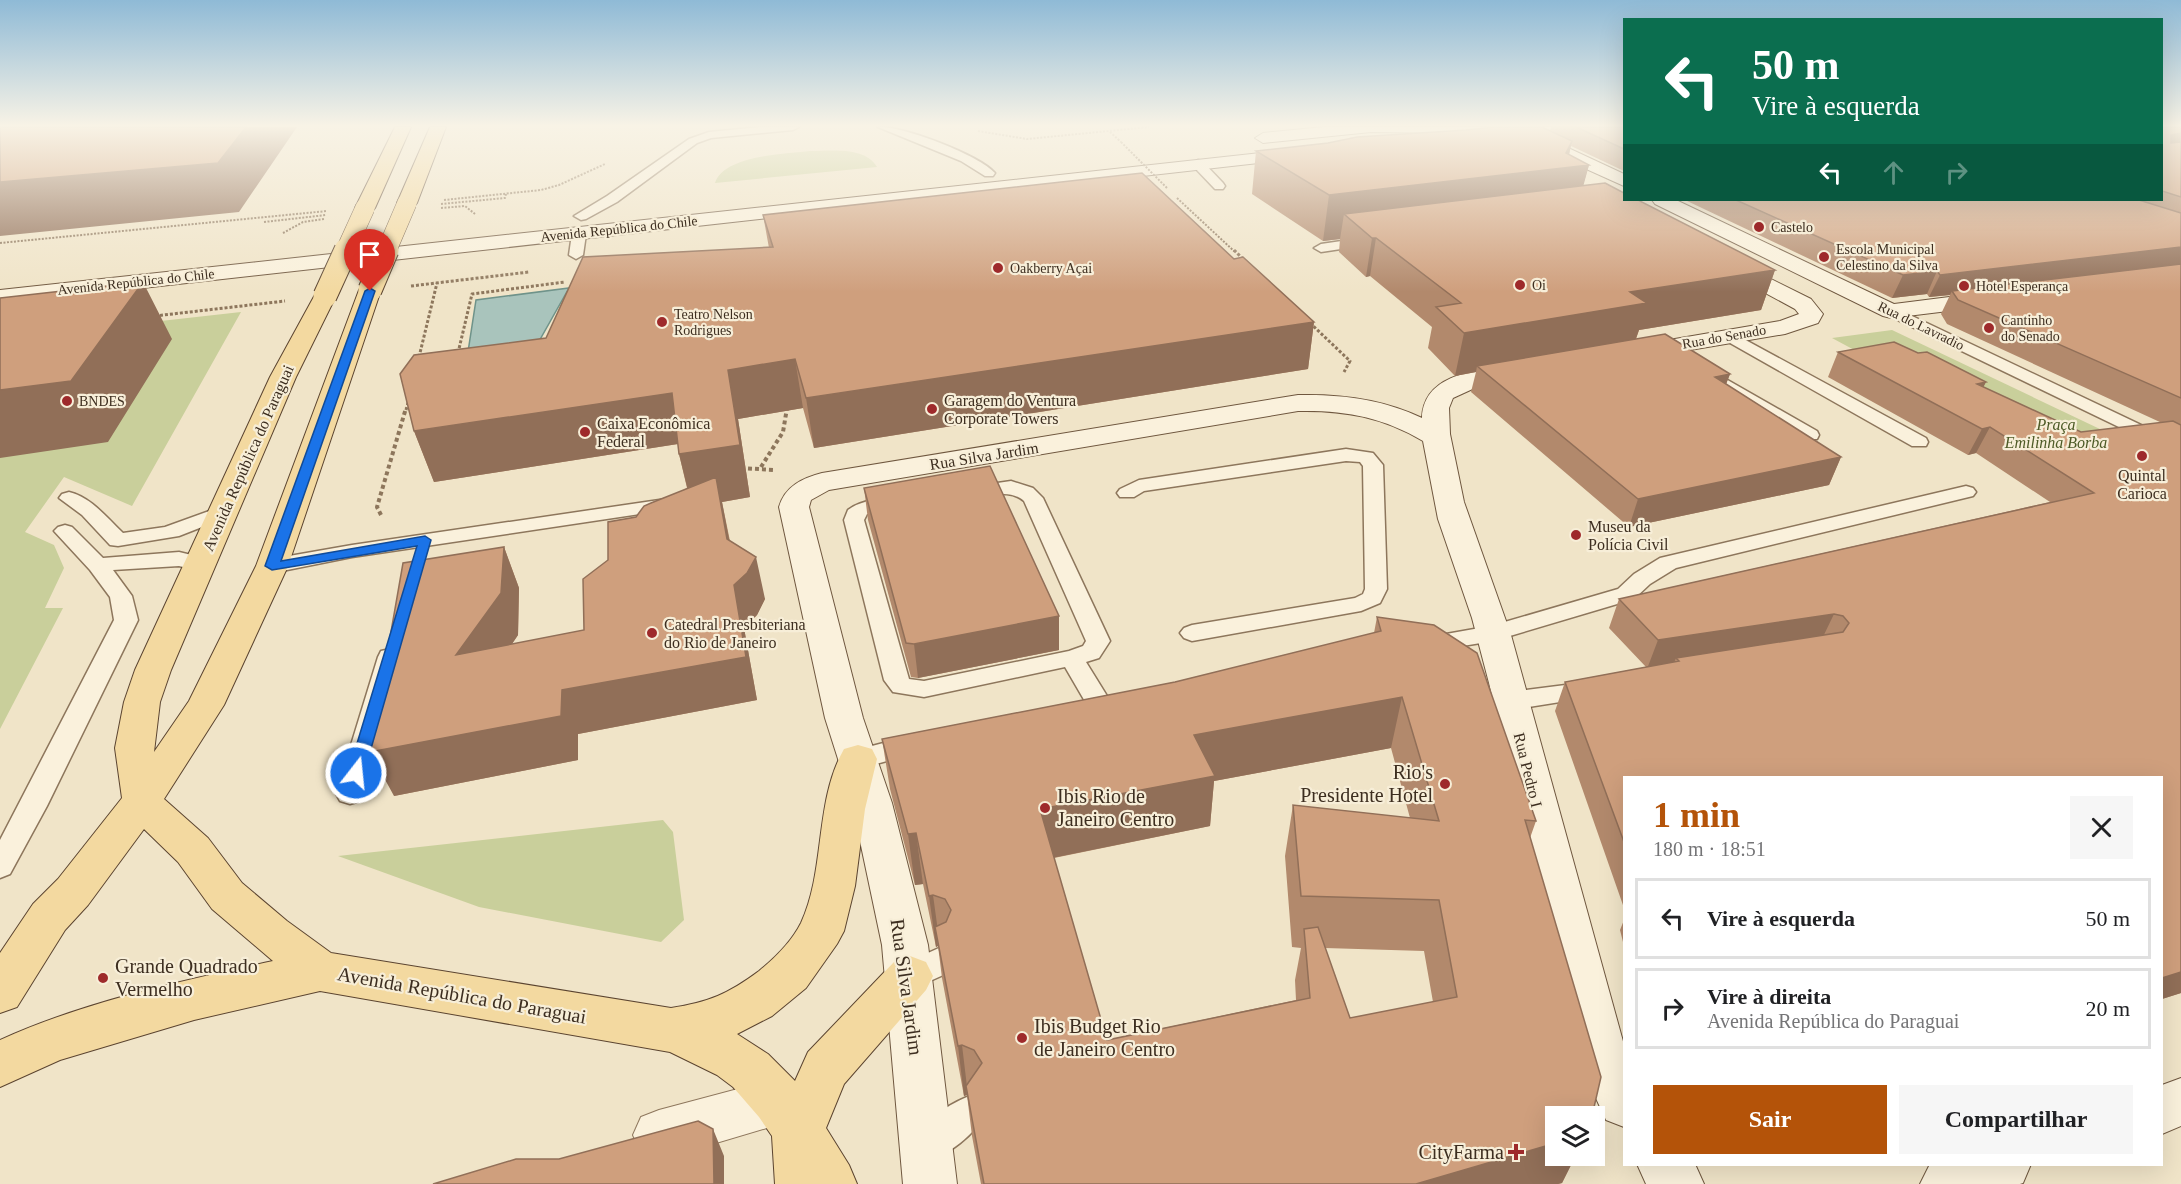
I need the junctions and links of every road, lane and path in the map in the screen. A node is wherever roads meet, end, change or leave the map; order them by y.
1 (377, 182) edge
2 (415, 182) edge
3 (564, 182) edge
4 (635, 182) edge
5 (916, 182) edge
6 (1037, 182) edge
7 (1111, 182) edge
8 (1161, 182) edge
9 (1215, 182) edge
10 (1219, 186) dead end
11 (1167, 188) dead end
12 (1100, 189) edge
13 (506, 194) junction
14 (1176, 197) dead end
15 (1664, 201) edge
16 (407, 203) junction
17 (439, 204) dead end
18 (365, 208) junction
19 (437, 209) dead end
20 (759, 213) junction
21 (329, 214) dead end
22 (477, 216) dead end
23 (266, 217) junction
24 (303, 222) dead end
25 (808, 222) edge
26 (580, 225) junction
27 (277, 236) dead end
28 (1380, 240) edge
29 (325, 242) dead end
30 (0, 243) edge
31 (1321, 248) dead end
32 (1708, 252) edge
33 (576, 255) dead end
34 (1246, 262) edge
35 (566, 282) dead end
36 (437, 283) dead end
37 (0, 297) edge
38 (2006, 297) edge
39 (294, 300) dead end
40 (1891, 311) junction
41 (153, 316) dead end
42 (1307, 320) edge
43 (1729, 336) junction
44 (1617, 355) edge
45 (457, 359) edge
46 (1350, 361) dead end
47 (417, 366) edge
48 (1540, 369) edge
49 (1703, 370) edge
50 (410, 393) edge
51 (786, 397) edge
52 (1810, 435) edge
53 (1436, 437) junction
54 (1919, 442) dead end
55 (2181, 451) edge
56 (760, 468) junction
57 (731, 469) edge
58 (781, 471) dead end
59 (1966, 492) dead end
60 (1127, 493) dead end
61 (952, 495) edge
62 (69, 498) dead end
63 (918, 500) edge
64 (675, 504) edge
65 (223, 512) junction
66 (388, 517) dead end
67 (65, 531) dead end
68 (200, 564) junction
69 (98, 565) junction
70 (272, 566) junction
71 (1192, 633) dead end
72 (1493, 633) junction
73 (395, 640) edge
74 (1400, 649) edge
75 (1072, 658) junction
76 (1610, 687) edge
77 (1510, 701) junction
78 (1099, 704) edge
79 (936, 740) edge
80 (858, 759) junction
81 (350, 794) dead end
82 (142, 801) junction
83 (0, 866) edge
84 (924, 969) junction
85 (320, 971) junction
86 (0, 992) edge
87 (671, 1030) junction
88 (0, 1064) edge
89 (1623, 1101) edge
90 (2181, 1102) edge
91 (2163, 1109) edge
92 (968, 1114) edge
93 (789, 1117) junction
94 (617, 1146) edge
95 (928, 1164) edge
96 (1665, 1166) edge
97 (1998, 1166) edge
98 (802, 1184) edge
99 (830, 1184) edge
100 (1677, 1184) edge
101 (1947, 1184) edge

1 - 18 main road, Avenida República do Paraguai
2 - 16 main road
3 - 13 path
4 - 26 lane
5 - 26 main road, Avenida República do Chile
6 - 20 main road, Avenida República do Chile
7 - 12 lane
8 - 11 path, bridge
9 - 10 lane
13 - 16 path
13 - 17 path
14 - 34 path
15 - 40 main road, Rua do Lavradio
16 - 70 main road, bridge
18 - 23 path
18 - 65 main road, Avenida República do Paraguai, bridge
19 - 22 path
20 - 25 lane
20 - 26 main road, Avenida República do Chile
21 - 23 path
23 - 30 path
24 - 27 path
26 - 29 main road, Avenida República do Chile
26 - 33 lane
26 - 37 main road, Avenida República do Chile
28 - 31 lane
32 - 43 main road, Rua do Senado
35 - 45 path
36 - 47 path
38 - 40 main road
39 - 41 path
40 - 55 lane, Rua do Lavradio
42 - 46 path
43 - 44 main road, Rua do Senado
43 - 54 lane
48 - 53 main road
49 - 52 lane
50 - 66 path
51 - 56 path
53 - 72 main road, Rua Pedro I
53 - 80 main road, Rua Silva Jardim
56 - 57 path
56 - 58 path
59 - 72 lane
60 - 71 lane
61 - 75 lane
62 - 65 lane
63 - 75 lane
64 - 70 lane
65 - 68 main road, Avenida República do Paraguai
67 - 69 lane
68 - 69 lane
68 - 82 main road, Avenida República do Paraguai
69 - 83 lane
70 - 82 main road
72 - 74 lane
72 - 77 main road, Rua Pedro I
73 - 81 lane
75 - 78 lane
76 - 77 lane
77 - 89 main road, Rua Pedro I
79 - 80 lane
80 - 84 main road, Rua Silva Jardim
80 - 87 main road
82 - 85 main road, Avenida República do Paraguai
82 - 86 main road
84 - 93 main road
84 - 95 main road, Rua Silva Jardim
85 - 87 main road, Avenida República do Paraguai
85 - 88 main road
87 - 93 main road
90 - 91 main road
92 - 95 lane
93 - 94 main road
93 - 98 main road
93 - 99 main road
96 - 100 main road
97 - 101 main road

